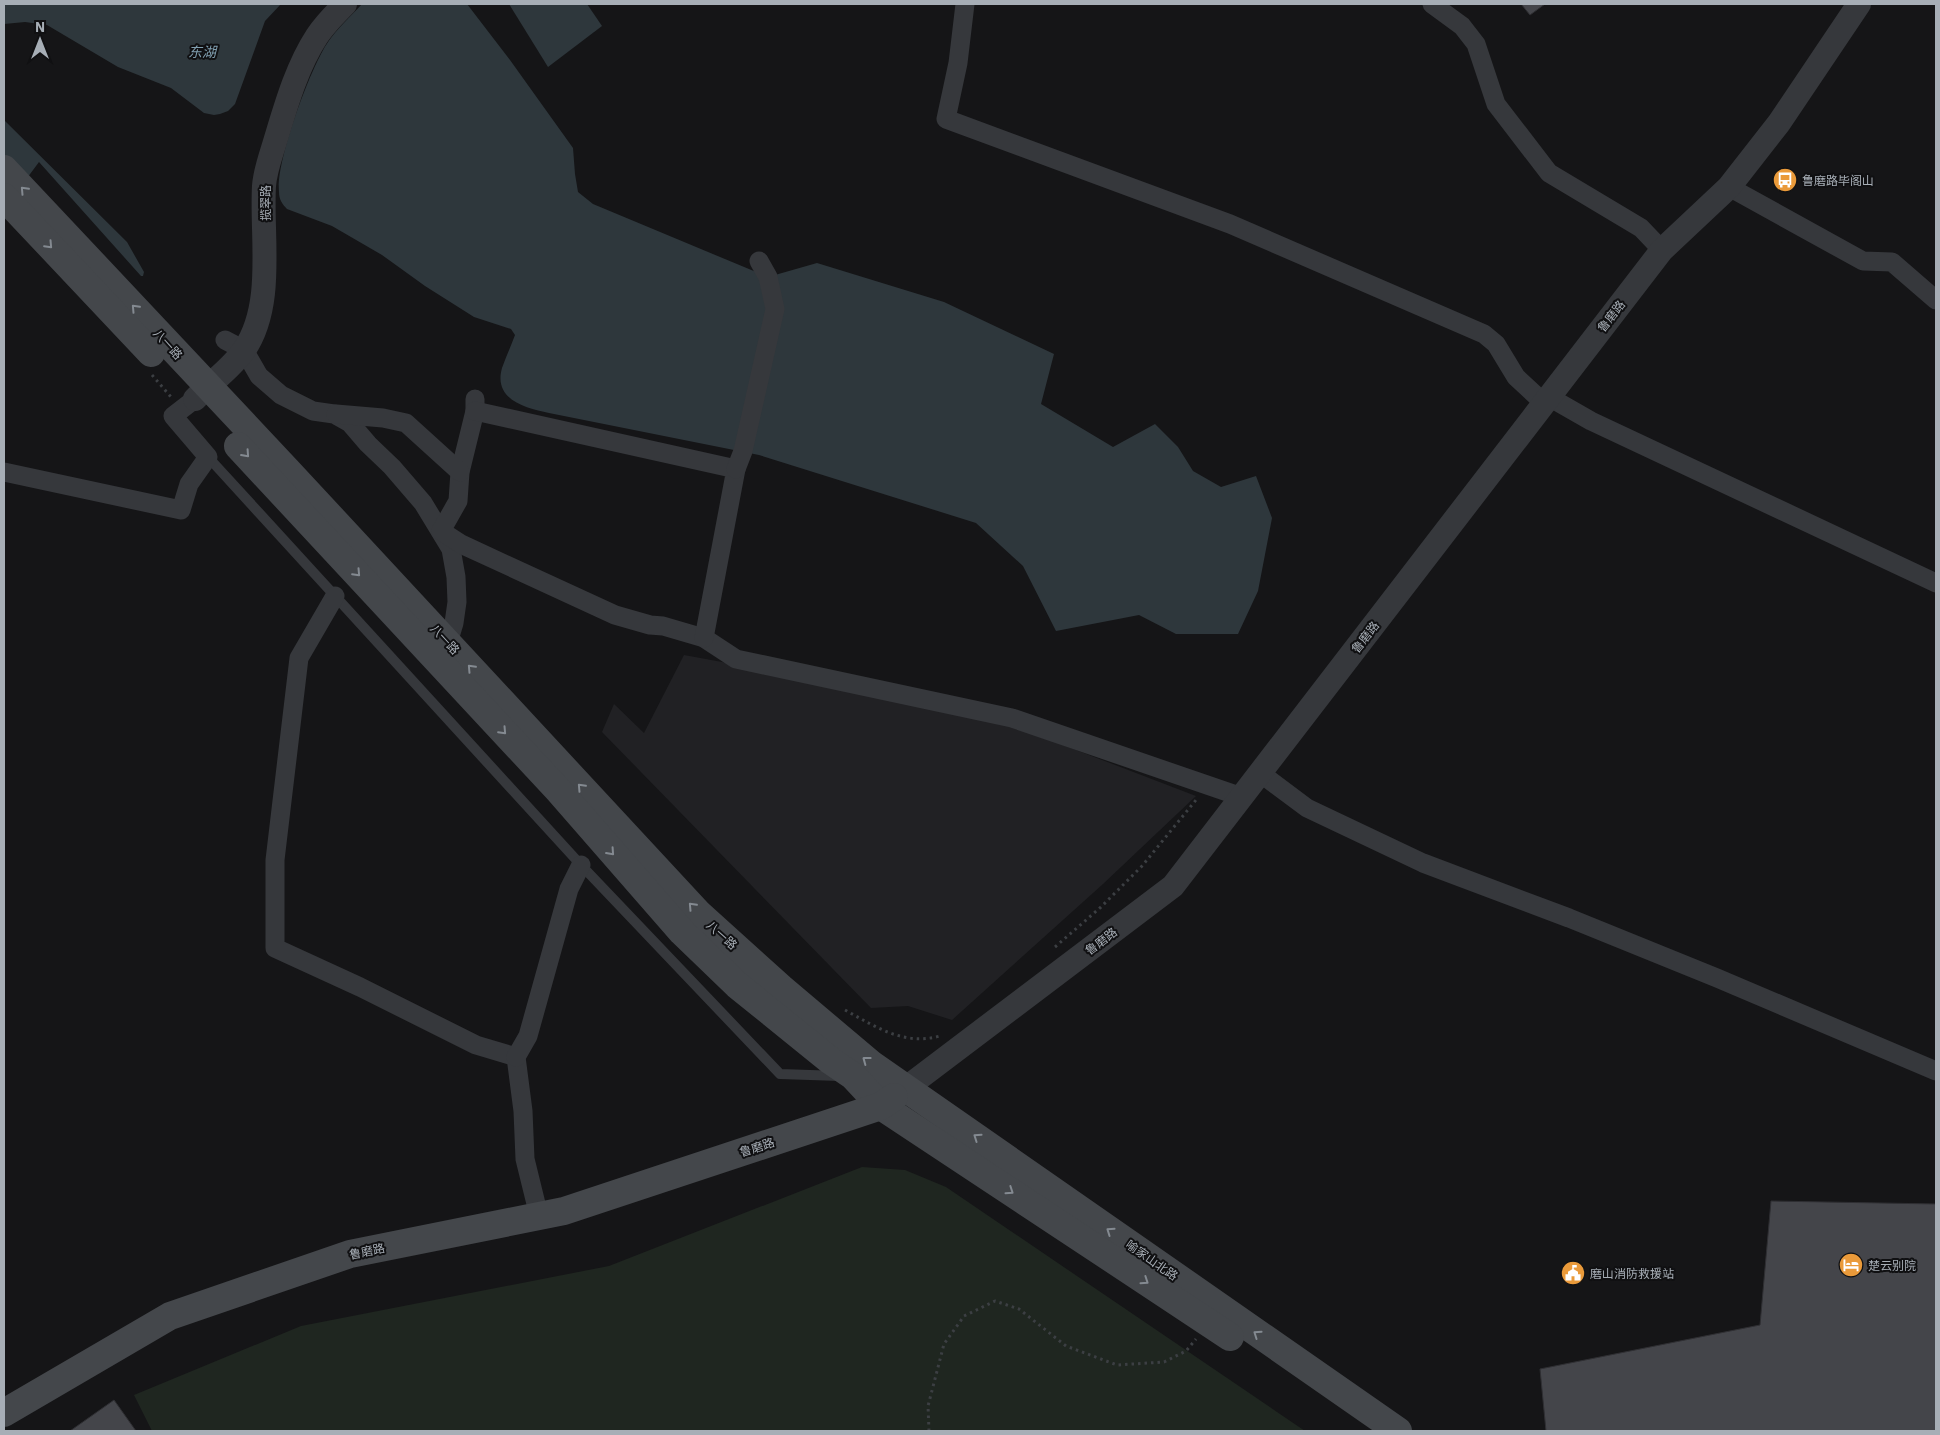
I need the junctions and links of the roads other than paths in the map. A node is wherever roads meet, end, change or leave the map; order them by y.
1 (345, 4) edge
2 (965, 4) edge
3 (1432, 4) edge
4 (1859, 4) edge
5 (4, 169) edge
6 (1729, 187) junction
7 (4, 197) edge
8 (1662, 250) junction
9 (759, 261) dead end
10 (1936, 300) edge
11 (235, 345) junction
12 (166, 367) junction
13 (195, 398) junction
14 (1547, 400) junction
15 (334, 414) junction
16 (208, 457) junction
17 (736, 469) junction
18 (4, 472) edge
19 (460, 472) junction
20 (441, 531) junction
21 (1936, 583) edge
22 (335, 596) junction
23 (704, 638) junction
24 (448, 643) junction
25 (1260, 773) junction
26 (1242, 797) junction
27 (581, 865) junction
28 (516, 1058) junction
29 (1936, 1071) edge
30 (853, 1076) junction
31 (906, 1088) junction
32 (881, 1106) junction
33 (539, 1216) junction
34 (4, 1413) edge
35 (1368, 1431) edge
36 (1398, 1431) edge

1 - 11 street, 揽翠路
2 - 14 street
3 - 8 street
4 - 6 street, 鲁磨路
12 -> 5 main road, 八一路
6 - 8 street, 鲁磨路
6 - 10 street
7 -> 12 main road, 八一路
8 - 14 street, 鲁磨路
9 - 17 street
11 - 13 street, 揽翠路
11 - 15 street
12 - 13 main road, 八一路
13 - 16 street
13 - 24 main road, 八一路
13 -> 30 main road, 八一路
14 - 21 street
14 - 25 street, 鲁磨路
15 - 19 street
15 - 20 street
16 - 18 street
16 - 22 lane
17 - 19 street
17 - 23 street
19 - 20 street
20 - 23 street
20 - 24 street
22 - 27 lane
22 - 28 street
23 - 26 street
31 -> 24 main road, 八一路
25 - 26 street, 鲁磨路
25 - 29 street
26 - 31 street, 鲁磨路
27 - 28 street
27 - 30 lane
28 - 33 street
30 - 32 main road, 八一路
31 - 32 main road, 鲁磨路
36 -> 31 main road, 喻家山北路
32 - 33 main road, 鲁磨路
32 -> 35 main road, 喻家山北路
33 - 34 main road, 鲁磨路

